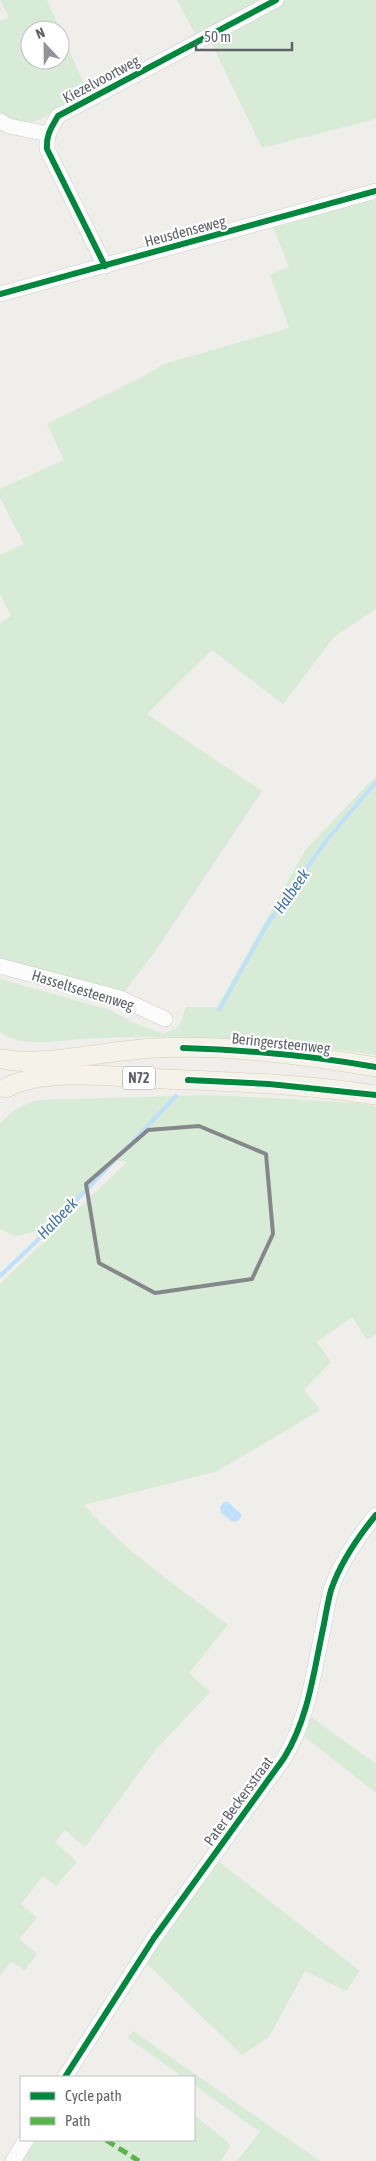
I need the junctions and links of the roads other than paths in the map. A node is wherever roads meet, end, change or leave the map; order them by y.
1 (276, 0) edge
2 (0, 121) edge
3 (48, 134) junction
4 (376, 191) edge
5 (105, 266) junction
6 (0, 294) edge
7 (0, 966) edge
8 (165, 1019) dead end
9 (2, 1056) edge
10 (91, 1066) junction
11 (376, 1067) edge
12 (3, 1095) edge
13 (376, 1095) edge
14 (376, 1515) edge
15 (66, 2076) edge
16 (25, 2141) edge
17 (13, 2161) edge

1 - 3 street, Kiezelvoortweg
2 - 3 street
3 - 5 street
4 - 5 street, Heusdenseweg
5 - 6 street, Heusdenseweg
7 - 8 street, Hasseltsesteenweg
9 - 10 main road, N72
9 - 12 main road, N72
10 - 11 main road, Beringersteenweg / N72
10 - 12 main road, N72
10 - 13 main road, N72
14 - 15 street, Pater Beckersstraat
16 - 17 street

